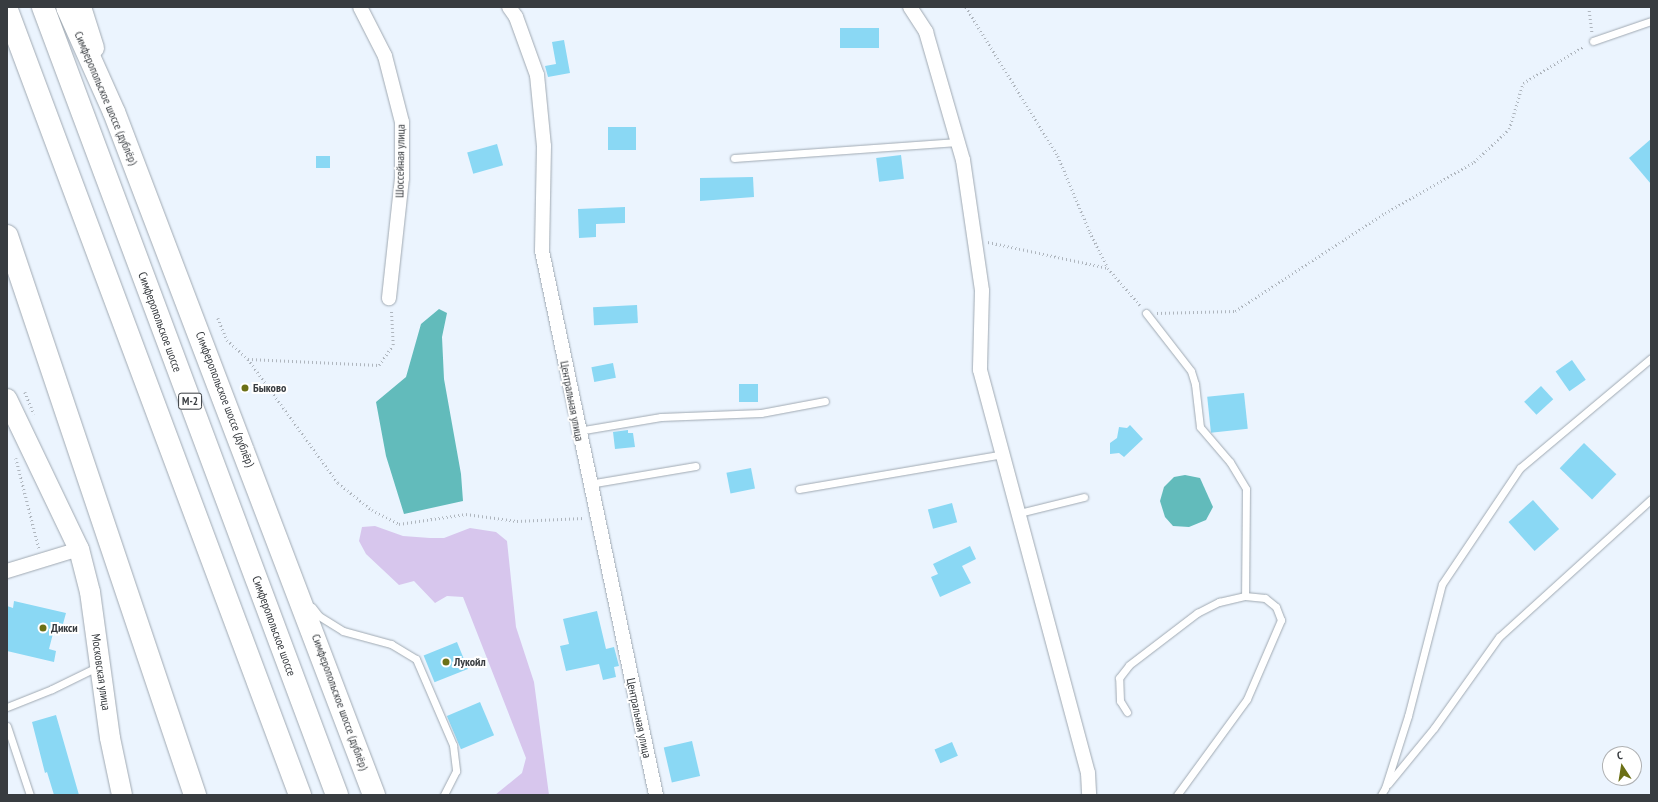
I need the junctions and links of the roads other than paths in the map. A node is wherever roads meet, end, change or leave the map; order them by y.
1 (43, 7) edge
2 (67, 7) edge
3 (81, 7) edge
4 (360, 7) edge
5 (509, 7) edge
6 (910, 7) edge
7 (7, 10) edge
8 (1651, 21) edge
9 (1593, 41) road end
10 (114, 112) junction
11 (957, 142) junction
12 (734, 158) dead end
13 (7, 236) edge
14 (388, 298) road end
15 (1146, 313) road end
16 (1651, 358) edge
17 (7, 399) edge
18 (825, 401) dead end
19 (578, 431) junction
20 (1003, 454) junction
21 (695, 466) dead end
22 (589, 484) junction
23 (799, 489) dead end
24 (1084, 496) dead end
25 (1651, 499) edge
26 (1018, 513) junction
27 (79, 549) junction
28 (7, 571) edge
29 (294, 580) junction
30 (1244, 596) junction
31 (99, 665) junction
32 (7, 707) edge
33 (1126, 712) dead end
34 (7, 726) edge
35 (1386, 788) junction
36 (30, 795) edge
37 (122, 795) edge
38 (195, 795) edge
39 (300, 795) edge
40 (337, 795) edge
41 (374, 795) edge
42 (444, 795) edge
43 (656, 795) edge
44 (1089, 795) edge
45 (1177, 795) edge
46 (1381, 795) edge

1 - 40 main road, Симферопольское шоссе / М-2
2 - 10 main road, Симферопольское шоссе (дублёр)
3 - 10 street
4 - 14 street, Шоссейная улица
5 - 19 street, Центральная улица
6 - 11 street
7 - 39 main road
8 - 9 lane
10 - 29 main road, Симферопольское шоссе (дублёр)
11 - 12 lane
11 - 20 street
13 - 38 main road
15 - 30 lane
16 - 35 lane
17 - 27 street, Московская улица
18 - 19 lane
19 - 22 street, Центральная улица
20 - 23 lane
20 - 26 street
21 - 22 lane
22 - 43 street, Центральная улица
24 - 26 lane
25 - 35 lane
26 - 44 street
27 - 28 street
27 - 31 street, Московская улица
29 - 41 main road, Симферопольское шоссе (дублёр)
29 - 42 lane
30 - 33 lane
30 - 45 lane
31 - 32 lane
31 - 37 street, Московская улица
34 - 36 lane
35 - 46 lane

